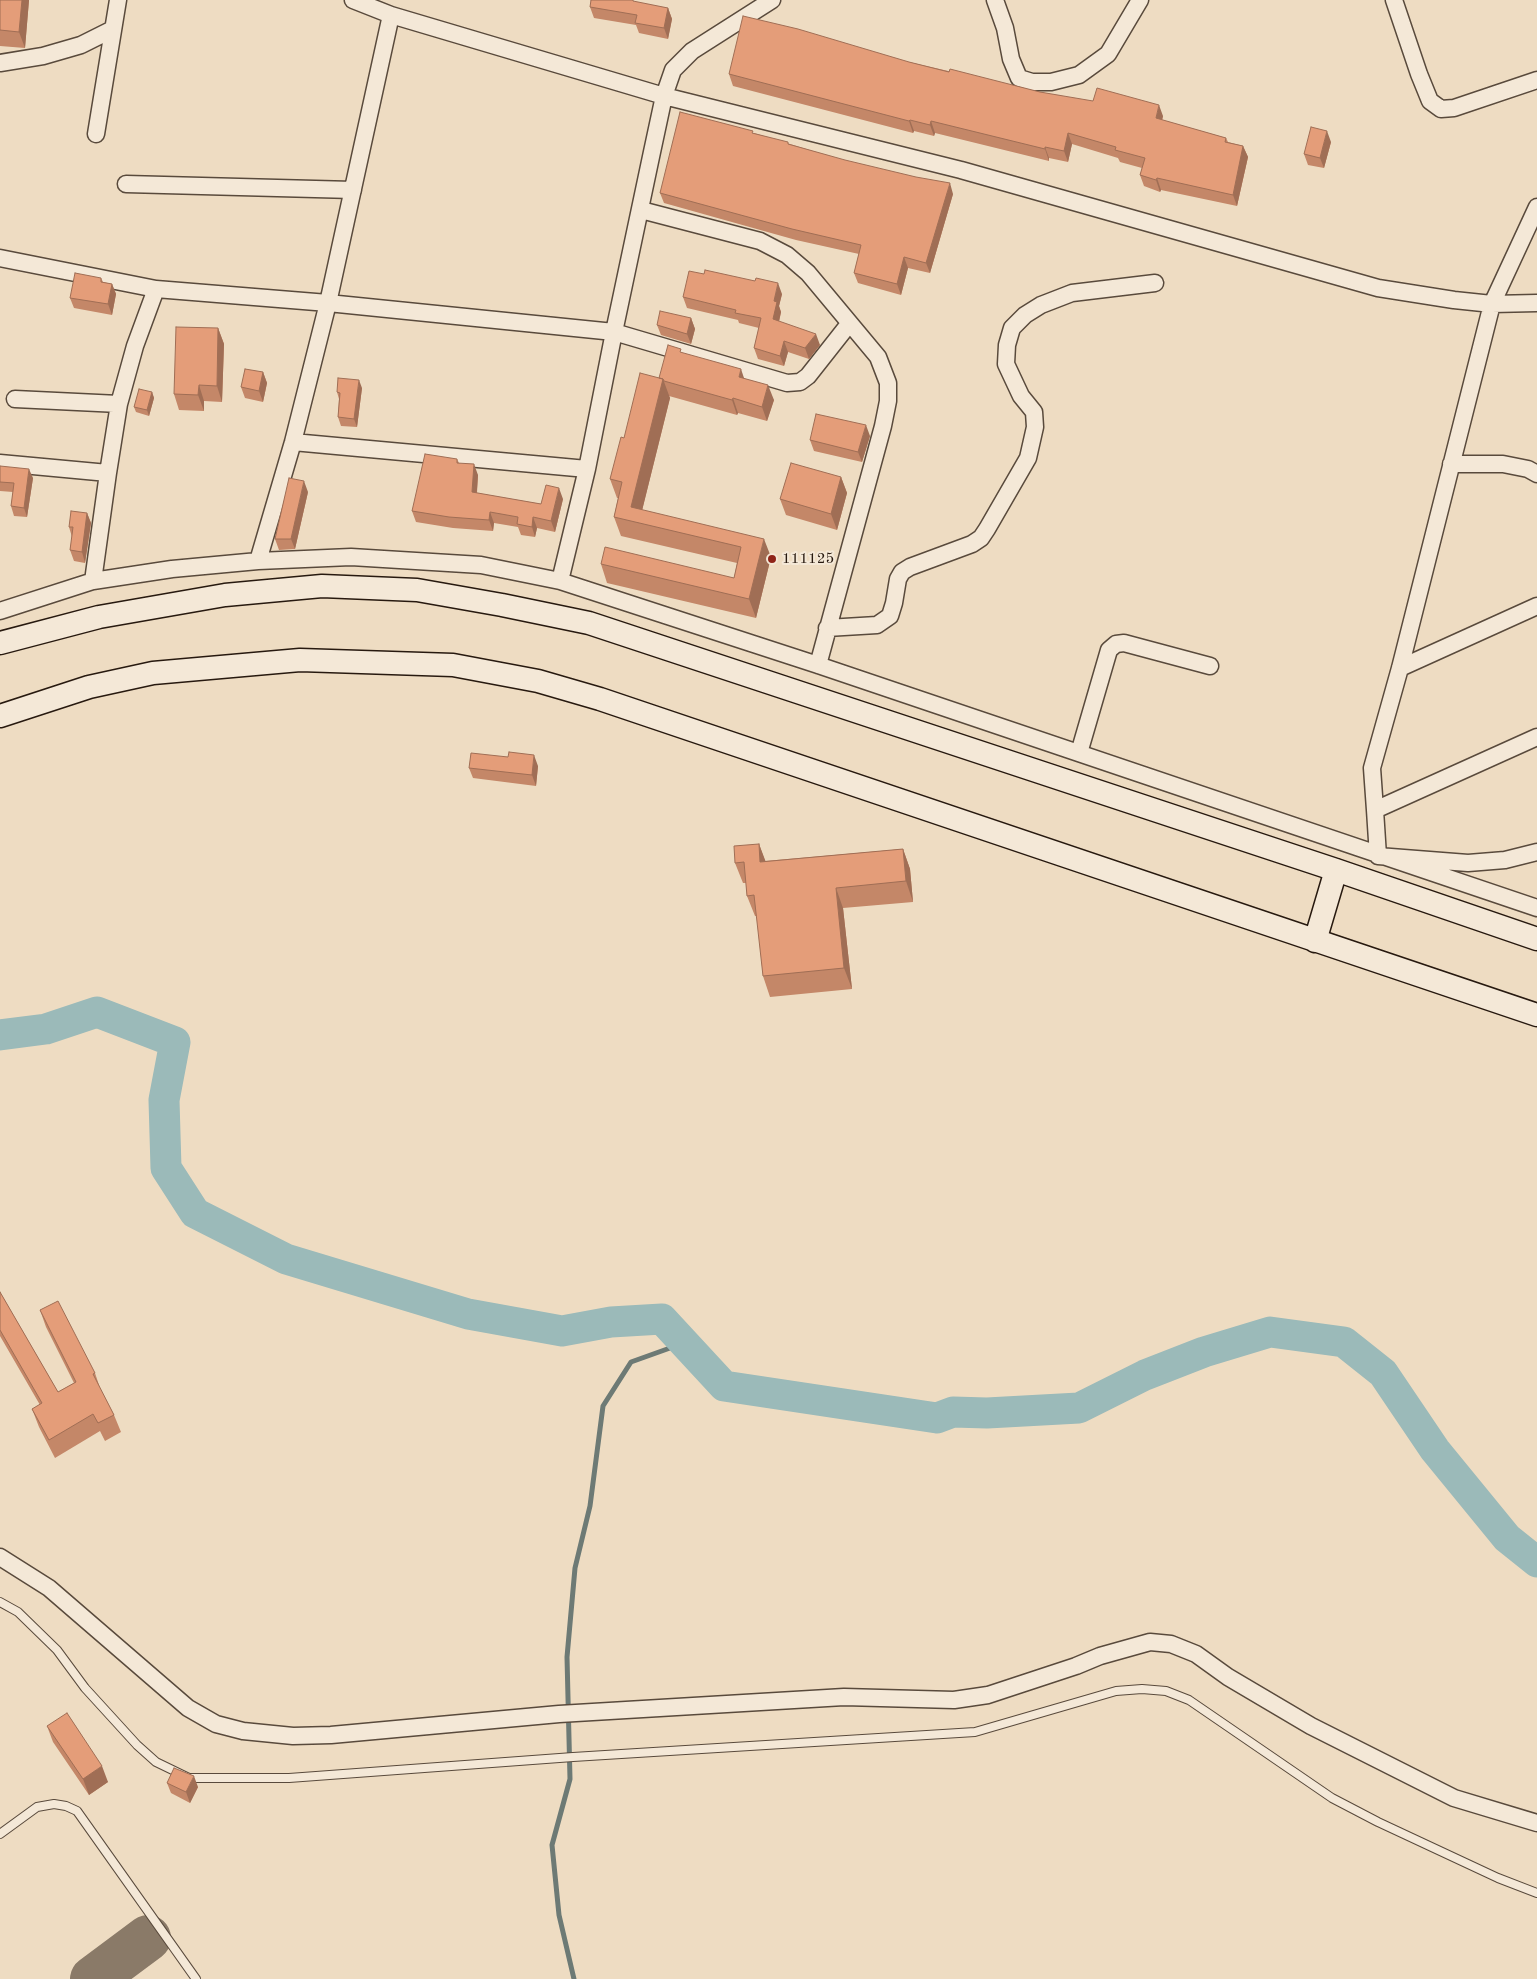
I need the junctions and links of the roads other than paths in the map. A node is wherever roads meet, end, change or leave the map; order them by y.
1 (118, 0) edge
2 (353, 0) edge
3 (772, 0) edge
4 (995, 0) edge
5 (1140, 0) edge
6 (1394, 0) edge
7 (391, 15) junction
8 (113, 29) junction
9 (0, 63) edge
10 (1537, 80) edge
11 (664, 96) junction
12 (96, 134) dead end
13 (126, 184) dead end
14 (353, 190) junction
15 (1537, 207) edge
16 (641, 210) junction
17 (0, 258) edge
18 (1154, 283) dead end
19 (156, 289) junction
20 (328, 303) junction
21 (1537, 303) edge
22 (1492, 304) junction
23 (849, 324) junction
24 (614, 332) junction
25 (15, 399) dead end
26 (119, 404) junction
27 (292, 442) junction
28 (0, 463) edge
29 (1451, 464) junction
30 (587, 469) junction
31 (108, 473) junction
32 (1537, 474) edge
33 (258, 561) junction
34 (560, 581) junction
35 (93, 582) junction
36 (1537, 606) edge
37 (0, 611) edge
38 (827, 628) junction
39 (0, 643) edge
40 (818, 665) junction
41 (1210, 666) dead end
42 (1400, 668) junction
43 (0, 716) edge
44 (1537, 738) edge
45 (1079, 753) junction
46 (1375, 810) junction
47 (1537, 852) edge
48 (1378, 856) junction
49 (1336, 870) junction
50 (1537, 908) edge
51 (1537, 939) edge
52 (1314, 941) junction
53 (1537, 1015) edge
54 (0, 1557) edge
55 (0, 1602) edge
56 (1537, 1823) edge
57 (0, 1834) edge
58 (1537, 1893) edge
59 (196, 1979) edge

1 - 8 street
2 - 7 street
3 - 11 street
4 - 5 street
6 - 10 street
7 - 11 street
7 - 14 street
8 - 9 street
8 - 12 street
11 - 16 street
11 - 22 street
13 - 14 street
14 - 20 street
15 - 22 street
16 - 23 street
16 - 24 street
17 - 19 street
18 - 38 street
19 - 20 street
19 - 26 street
20 - 24 street
20 - 27 street
21 - 22 street
22 - 29 street
23 - 24 street
23 - 38 street
24 - 30 street
25 - 26 street
26 - 31 street
27 - 30 street
27 - 33 street
28 - 31 street
29 - 32 street
29 - 42 street
30 - 34 street
31 - 35 street
33 - 34 street
33 - 35 street
34 - 40 street
35 - 37 street
36 - 42 street
38 - 40 street
39 - 49 main road
40 - 45 street
41 - 45 street
42 - 46 street
43 - 52 main road
44 - 46 street
45 - 48 street
46 - 48 street
47 - 48 street
48 - 50 street
49 - 51 main road
49 - 52 main road
52 - 53 main road
54 - 56 street
55 - 58 lane
57 - 59 lane

